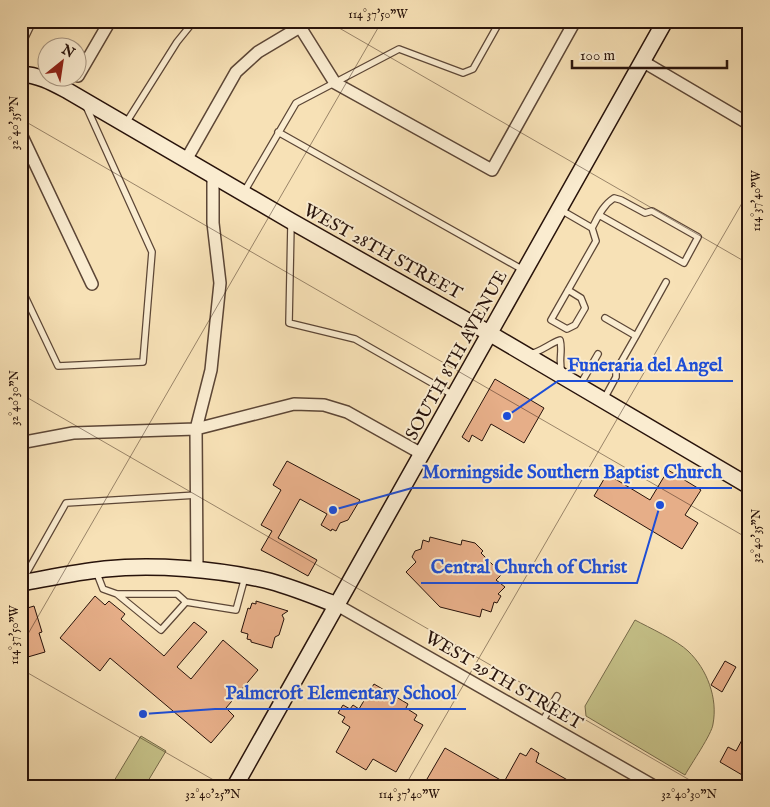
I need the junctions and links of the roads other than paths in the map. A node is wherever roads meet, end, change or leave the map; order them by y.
1 (33, 21) edge
2 (110, 21) edge
3 (194, 21) edge
4 (500, 21) edge
5 (575, 21) edge
6 (665, 21) edge
7 (305, 24) edge
8 (21, 46) edge
9 (88, 58) edge
10 (642, 62) junction
11 (21, 74) edge
12 (336, 83) junction
13 (70, 88) edge
14 (68, 91) junction
15 (83, 100) junction
16 (749, 124) edge
17 (126, 125) junction
18 (278, 132) junction
19 (21, 134) edge
20 (186, 160) junction
21 (213, 176) junction
22 (243, 193) junction
23 (559, 209) junction
24 (600, 215) junction
25 (292, 221) junction
26 (592, 228) junction
27 (525, 270) junction
28 (666, 282) dead end
29 (92, 284) dead end
30 (21, 288) edge
31 (568, 290) junction
32 (605, 318) dead end
33 (567, 329) junction
34 (489, 333) junction
35 (636, 336) junction
36 (560, 340) junction
37 (598, 354) dead end
38 (527, 355) junction
39 (563, 376) junction
40 (579, 386) junction
41 (454, 395) junction
42 (603, 400) junction
43 (196, 429) junction
44 (22, 442) edge
45 (422, 454) junction
46 (749, 486) edge
47 (197, 496) junction
48 (197, 570) junction
49 (96, 571) junction
50 (246, 576) junction
51 (21, 582) edge
52 (117, 594) junction
53 (186, 602) junction
54 (337, 606) junction
55 (557, 696) dead end
56 (542, 722) junction
57 (235, 786) edge
58 (654, 786) edge

1 - 8 lane
2 - 9 street
3 - 17 lane
4 - 12 lane
5 - 12 street
6 - 10 street, SOUTH 8TH AVENUE
7 - 12 street
7 - 20 street
10 - 16 street
10 - 23 street, SOUTH 8TH AVENUE
11 - 14 street, WEST 28TH STREET
12 - 18 lane
13 - 14 street
14 - 15 street, WEST 28TH STREET
15 - 17 street, WEST 28TH STREET
15 - 30 lane
17 - 20 street, WEST 28TH STREET
18 - 22 lane
18 - 27 lane
19 - 29 street
20 - 21 street, WEST 28TH STREET
21 - 22 street, WEST 28TH STREET
21 - 43 street
22 - 25 street, WEST 28TH STREET
23 - 26 lane
23 - 27 street, SOUTH 8TH AVENUE
24 - 24 lane
24 - 26 lane
25 - 34 street, WEST 28TH STREET
25 - 41 lane
26 - 31 lane
27 - 34 street, SOUTH 8TH AVENUE
28 - 35 lane
31 - 33 lane
31 - 33 lane
32 - 35 lane
33 - 36 lane
34 - 38 street, WEST 28TH STREET
34 - 41 street, SOUTH 8TH AVENUE
35 - 42 lane
36 - 38 lane
36 - 39 lane
37 - 40 lane
38 - 39 street, WEST 28TH STREET
39 - 40 street, WEST 28TH STREET
40 - 42 street, WEST 28TH STREET
41 - 45 street, SOUTH 8TH AVENUE
42 - 46 street, WEST 28TH STREET
43 - 44 street
43 - 45 street
43 - 47 street
45 - 54 street, SOUTH 8TH AVENUE
47 - 48 street
47 - 51 lane
48 - 49 street
48 - 50 street
49 - 51 street
49 - 52 lane
50 - 53 lane
50 - 54 street
52 - 53 lane
52 - 53 lane
54 - 56 street, WEST 29TH STREET
54 - 57 street, SOUTH 8TH AVENUE
55 - 56 lane
56 - 58 street, WEST 29TH STREET

